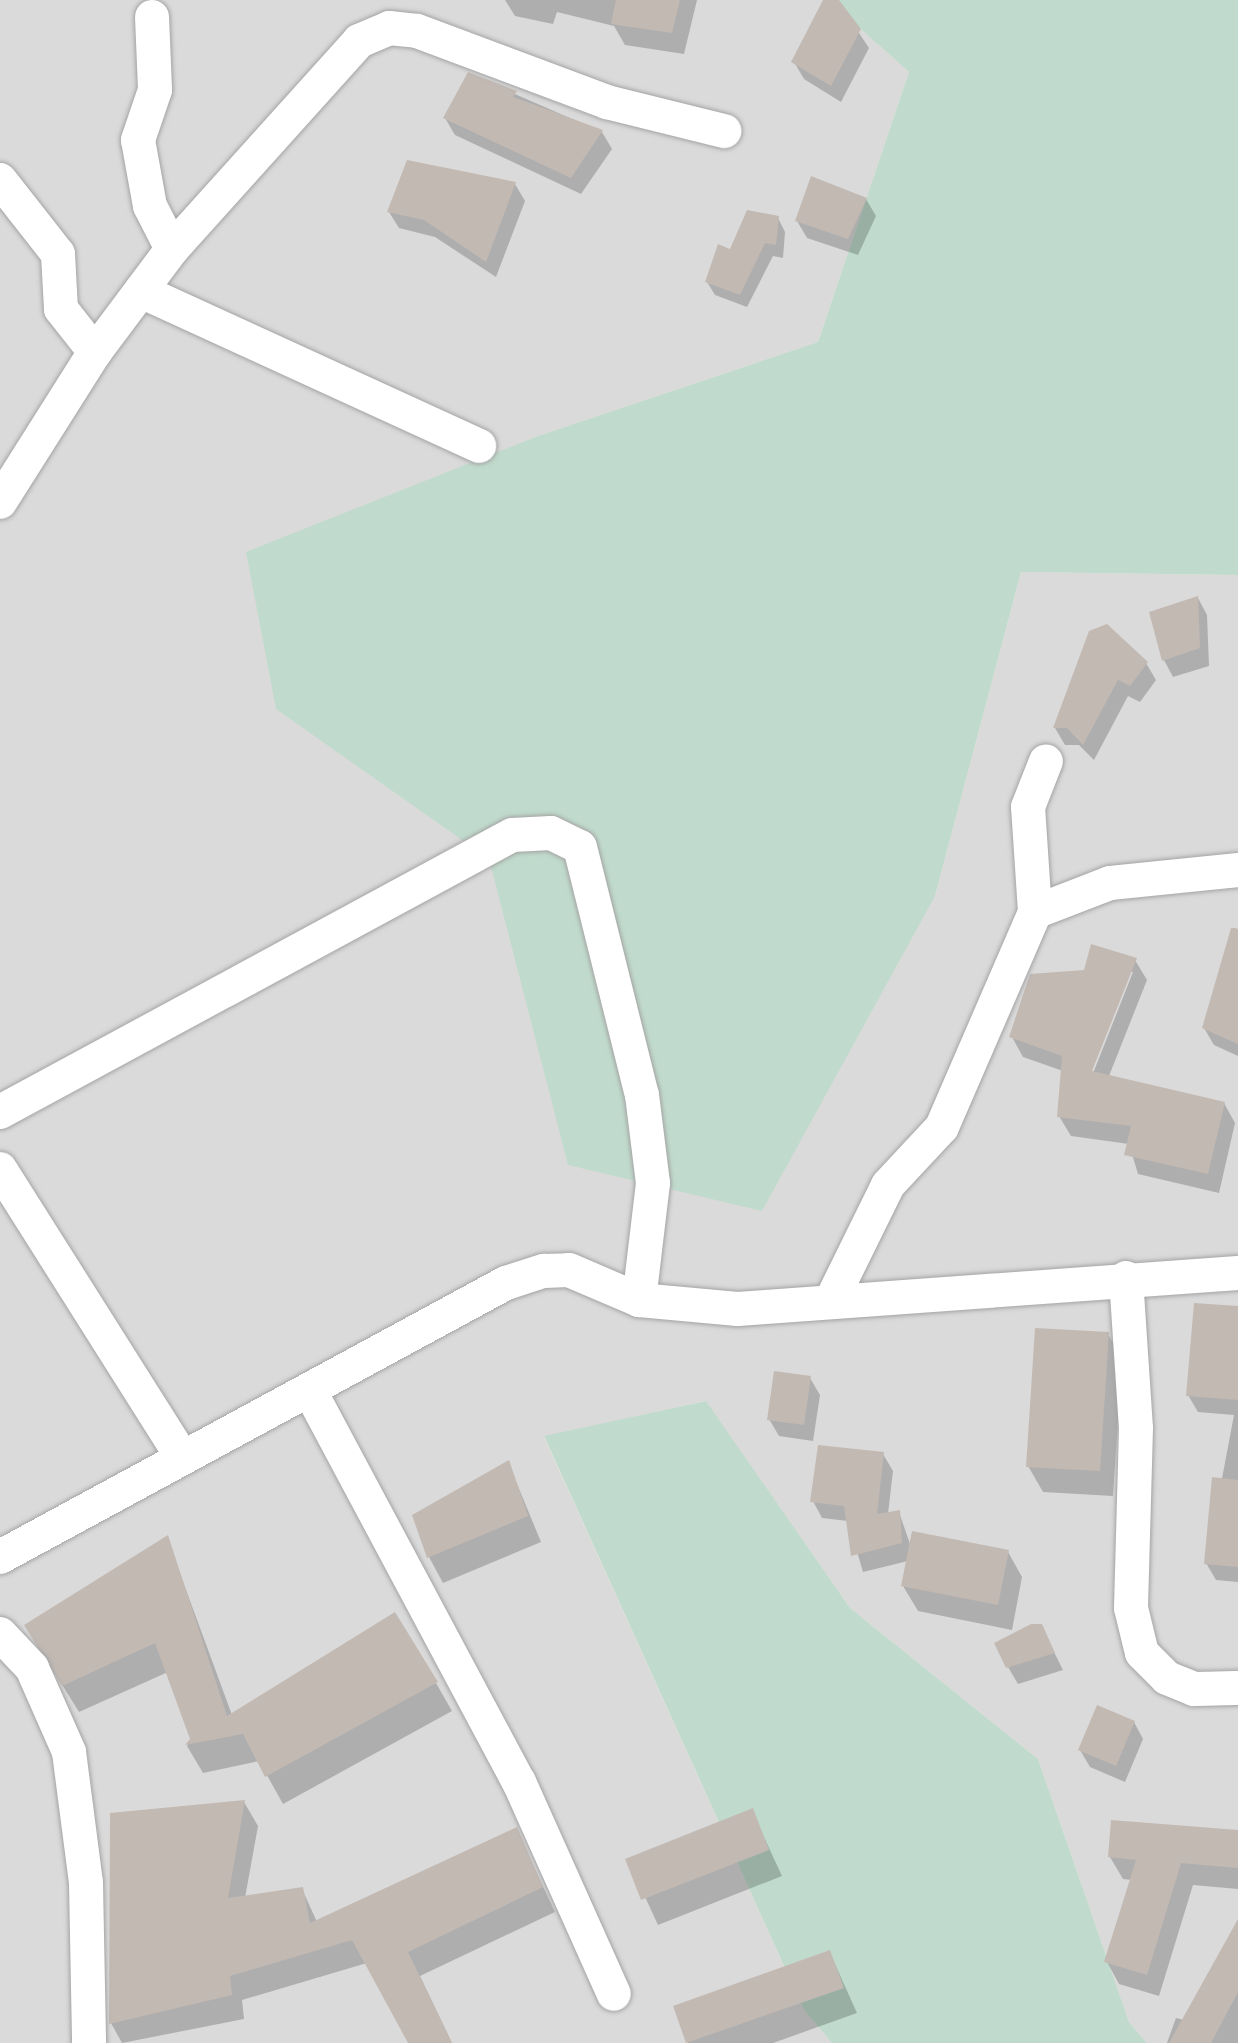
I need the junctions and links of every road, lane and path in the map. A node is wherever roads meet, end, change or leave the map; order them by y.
1 (152, 17) dead end
2 (724, 131) dead end
3 (0, 180) edge
4 (172, 249) junction
5 (141, 291) junction
6 (95, 352) junction
7 (479, 446) dead end
8 (0, 502) edge
9 (1046, 761) dead end
10 (1238, 870) edge
11 (1035, 912) junction
12 (0, 1112) edge
13 (0, 1169) edge
14 (1238, 1273) edge
15 (1126, 1278) junction
16 (639, 1300) junction
17 (831, 1301) junction
18 (311, 1393) junction
19 (181, 1455) junction
20 (0, 1557) edge
21 (0, 1634) edge
22 (1238, 1688) edge
23 (614, 1994) dead end
24 (89, 2043) edge

1 - 4 street
2 - 4 street
3 - 6 street
4 - 5 street
5 - 6 street
5 - 7 street
6 - 8 street
9 - 11 street
10 - 11 street
11 - 17 street
12 - 16 street
13 - 19 street
14 - 15 street
15 - 17 street
15 - 22 street
16 - 17 street
16 - 18 street
18 - 19 street
18 - 23 street
19 - 20 street
21 - 24 street

